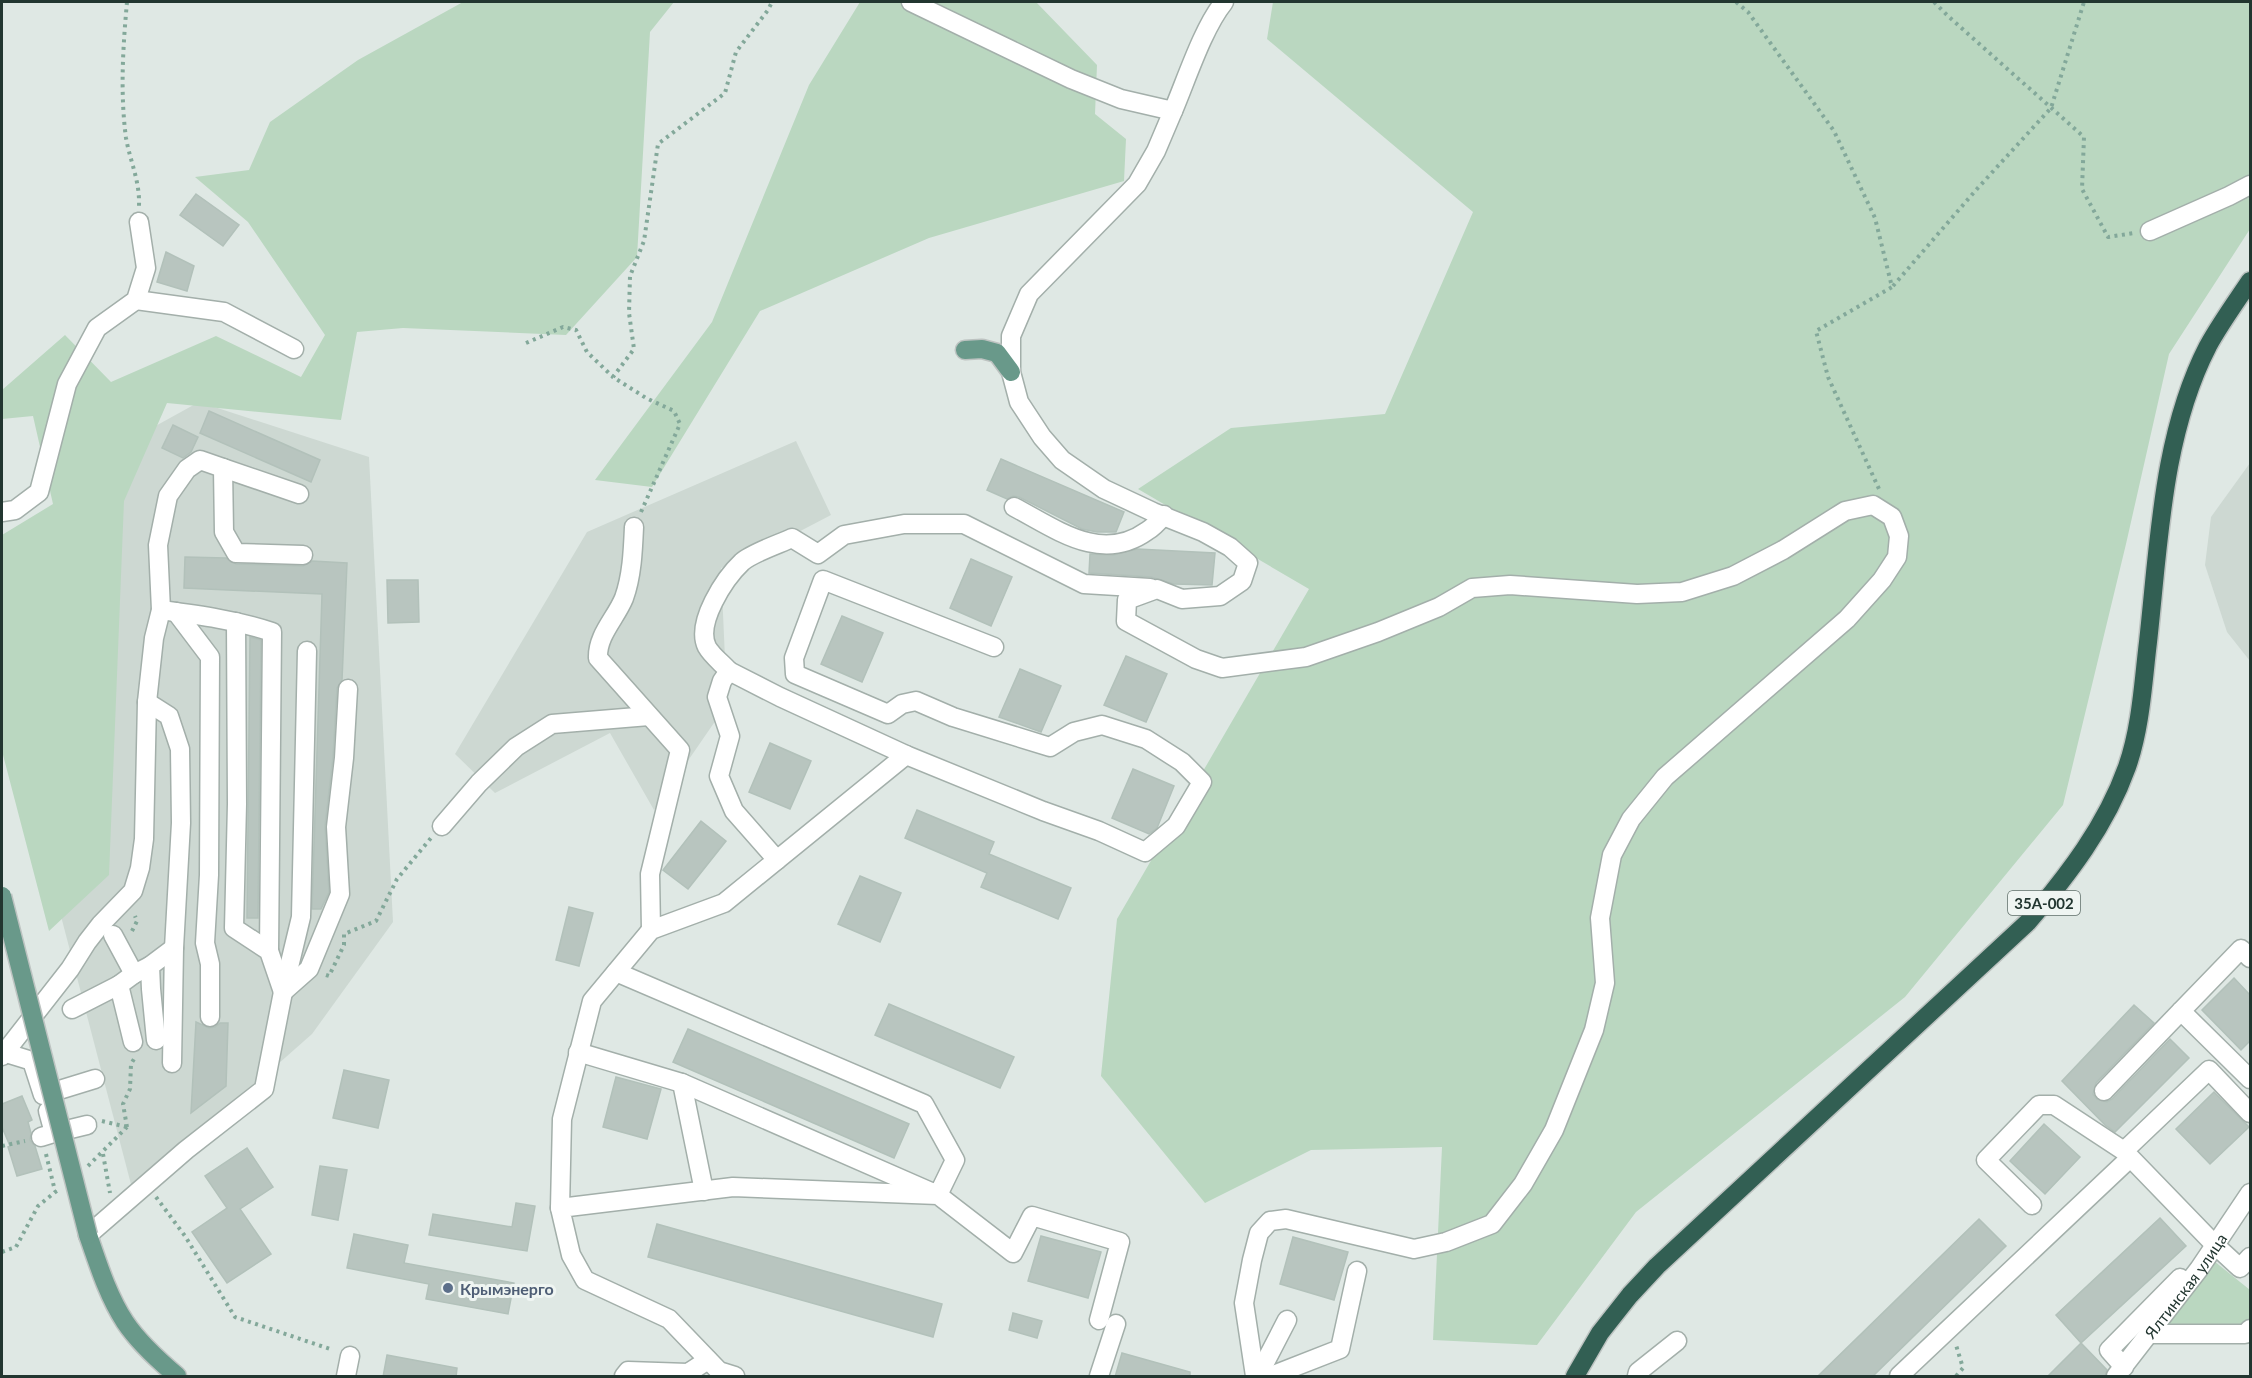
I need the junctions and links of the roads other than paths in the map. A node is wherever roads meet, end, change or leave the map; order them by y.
1 (911, 2) edge
2 (1224, 2) edge
3 (1173, 111) junction
4 (2250, 185) edge
5 (139, 222) road end
6 (2150, 231) road end
7 (2250, 281) edge
8 (136, 300) junction
9 (294, 349) dead end
10 (965, 350) dead end
11 (1011, 372) junction
12 (223, 468) junction
13 (299, 495) dead end
14 (1014, 507) dead end
15 (2, 512) edge
16 (1164, 515) junction
17 (634, 527) road end
18 (818, 554) junction
19 (303, 555) dead end
20 (823, 580) junction
21 (1157, 589) junction
22 (168, 611) junction
23 (236, 622) junction
24 (994, 647) dead end
25 (307, 651) dead end
26 (729, 671) junction
27 (348, 689) dead end
28 (147, 702) junction
29 (650, 716) junction
30 (906, 755) junction
31 (442, 826) road end
32 (777, 860) junction
33 (2, 896) edge
34 (651, 930) junction
35 (113, 935) dead end
36 (174, 948) junction
37 (269, 951) junction
38 (2250, 958) edge
39 (142, 970) junction
40 (616, 972) junction
41 (119, 985) junction
42 (283, 992) junction
43 (72, 1009) dead end
44 (2181, 1011) junction
45 (210, 1017) dead end
46 (156, 1040) dead end
47 (133, 1042) dead end
48 (578, 1052) junction
49 (4, 1054) edge
50 (172, 1063) dead end
51 (2250, 1078) edge
52 (95, 1079) dead end
53 (682, 1083) junction
54 (2104, 1091) dead end
55 (43, 1095) junction
56 (2250, 1113) edge
57 (87, 1125) dead end
58 (2127, 1155) junction
59 (704, 1191) junction
60 (938, 1195) junction
61 (2250, 1195) edge
62 (2032, 1205) dead end
63 (560, 1208) junction
64 (88, 1235) junction
65 (2215, 1245) junction
66 (2250, 1257) edge
67 (2199, 1269) junction
68 (1357, 1270) dead end
69 (1287, 1320) dead end
70 (2250, 1329) edge
71 (2149, 1334) junction
72 (1677, 1341) dead end
73 (350, 1356) road end
74 (708, 1360) junction
75 (2120, 1372) edge
76 (177, 1377) edge
77 (346, 1377) edge
78 (624, 1377) edge
79 (735, 1377) edge
80 (1099, 1377) edge
81 (1257, 1377) edge
82 (1271, 1377) edge
83 (1575, 1377) edge
84 (1636, 1377) edge
85 (1899, 1377) edge

1 - 3 street
2 - 3 street
3 - 11 street
4 - 6 street
5 - 8 street
7 - 83 highway, 35А-002
8 - 9 street
8 - 15 street
10 - 11 main road
11 - 16 street
12 - 13 street
12 - 19 street
12 - 22 street
14 - 16 street
16 - 21 street
17 - 29 street
18 - 20 street
18 - 21 street
18 - 26 street
20 - 24 street
20 - 30 street
21 - 81 street
22 - 23 street
22 - 28 street
22 - 45 street
23 - 37 street
23 - 37 street
25 - 42 street
26 - 30 street
26 - 32 street
27 - 42 street
28 - 36 street
28 - 49 street
29 - 31 street
29 - 34 street
30 - 32 street
32 - 34 street
33 - 64 main road, bridge
34 - 40 street
35 - 39 street
36 - 39 street
36 - 50 street
37 - 42 street
38 - 44 street
39 - 41 street
39 - 46 street
40 - 48 street
40 - 60 street
41 - 43 street
41 - 47 street
42 - 64 street
44 - 51 street
44 - 54 street
48 - 53 street
48 - 63 street
49 - 55 street
52 - 55 street
53 - 59 street
53 - 60 street
55 - 57 street
56 - 58 street
58 - 62 street
58 - 65 street
58 - 85 street
59 - 60 street
59 - 63 street
60 - 80 street
61 - 65 street, Ялтинская улица
63 - 74 street
64 - 76 main road
65 - 66 street
65 - 67 street, Ялтинская улица
67 - 71 street, Ялтинская улица
67 - 75 street
68 - 82 street
69 - 81 street
70 - 71 street
71 - 75 street, Ялтинская улица
72 - 84 street
73 - 77 street
74 - 78 street
74 - 79 street

